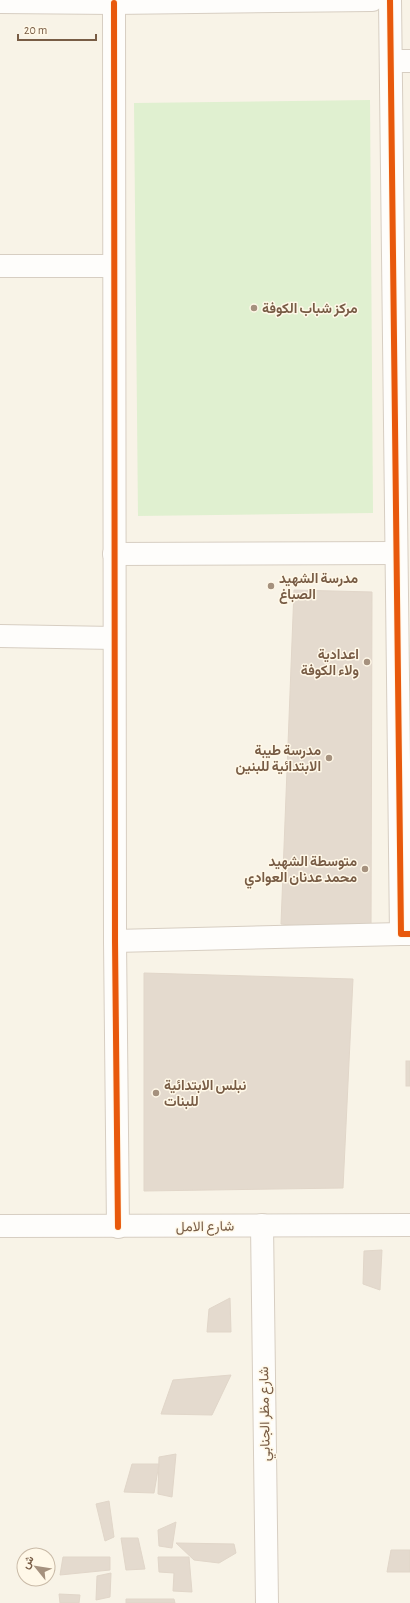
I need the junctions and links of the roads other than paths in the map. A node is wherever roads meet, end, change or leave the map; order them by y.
1 (372, 0) edge
2 (390, 0) edge
3 (0, 2) edge
4 (114, 3) junction
5 (400, 61) edge
6 (0, 266) edge
7 (114, 266) junction
8 (402, 314) edge
9 (396, 553) junction
10 (114, 554) junction
11 (0, 636) edge
12 (114, 638) junction
13 (405, 780) edge
14 (406, 934) edge
15 (115, 941) junction
16 (410, 1224) edge
17 (262, 1225) junction
18 (0, 1226) edge
19 (118, 1227) junction
20 (267, 1603) edge

1 - 4 street
2 - 5 street
3 - 4 street
4 - 7 street
5 - 8 street
6 - 7 street
7 - 10 street
8 - 9 street
9 - 10 street
9 - 13 street
10 - 12 street
11 - 12 street
12 - 15 street
13 - 14 street
14 - 15 street
15 - 19 street
16 - 17 street, شارع الامل
17 - 19 street, شارع الامل
17 - 20 street, شارع مظر الجنابي
18 - 19 street, شارع الامل

